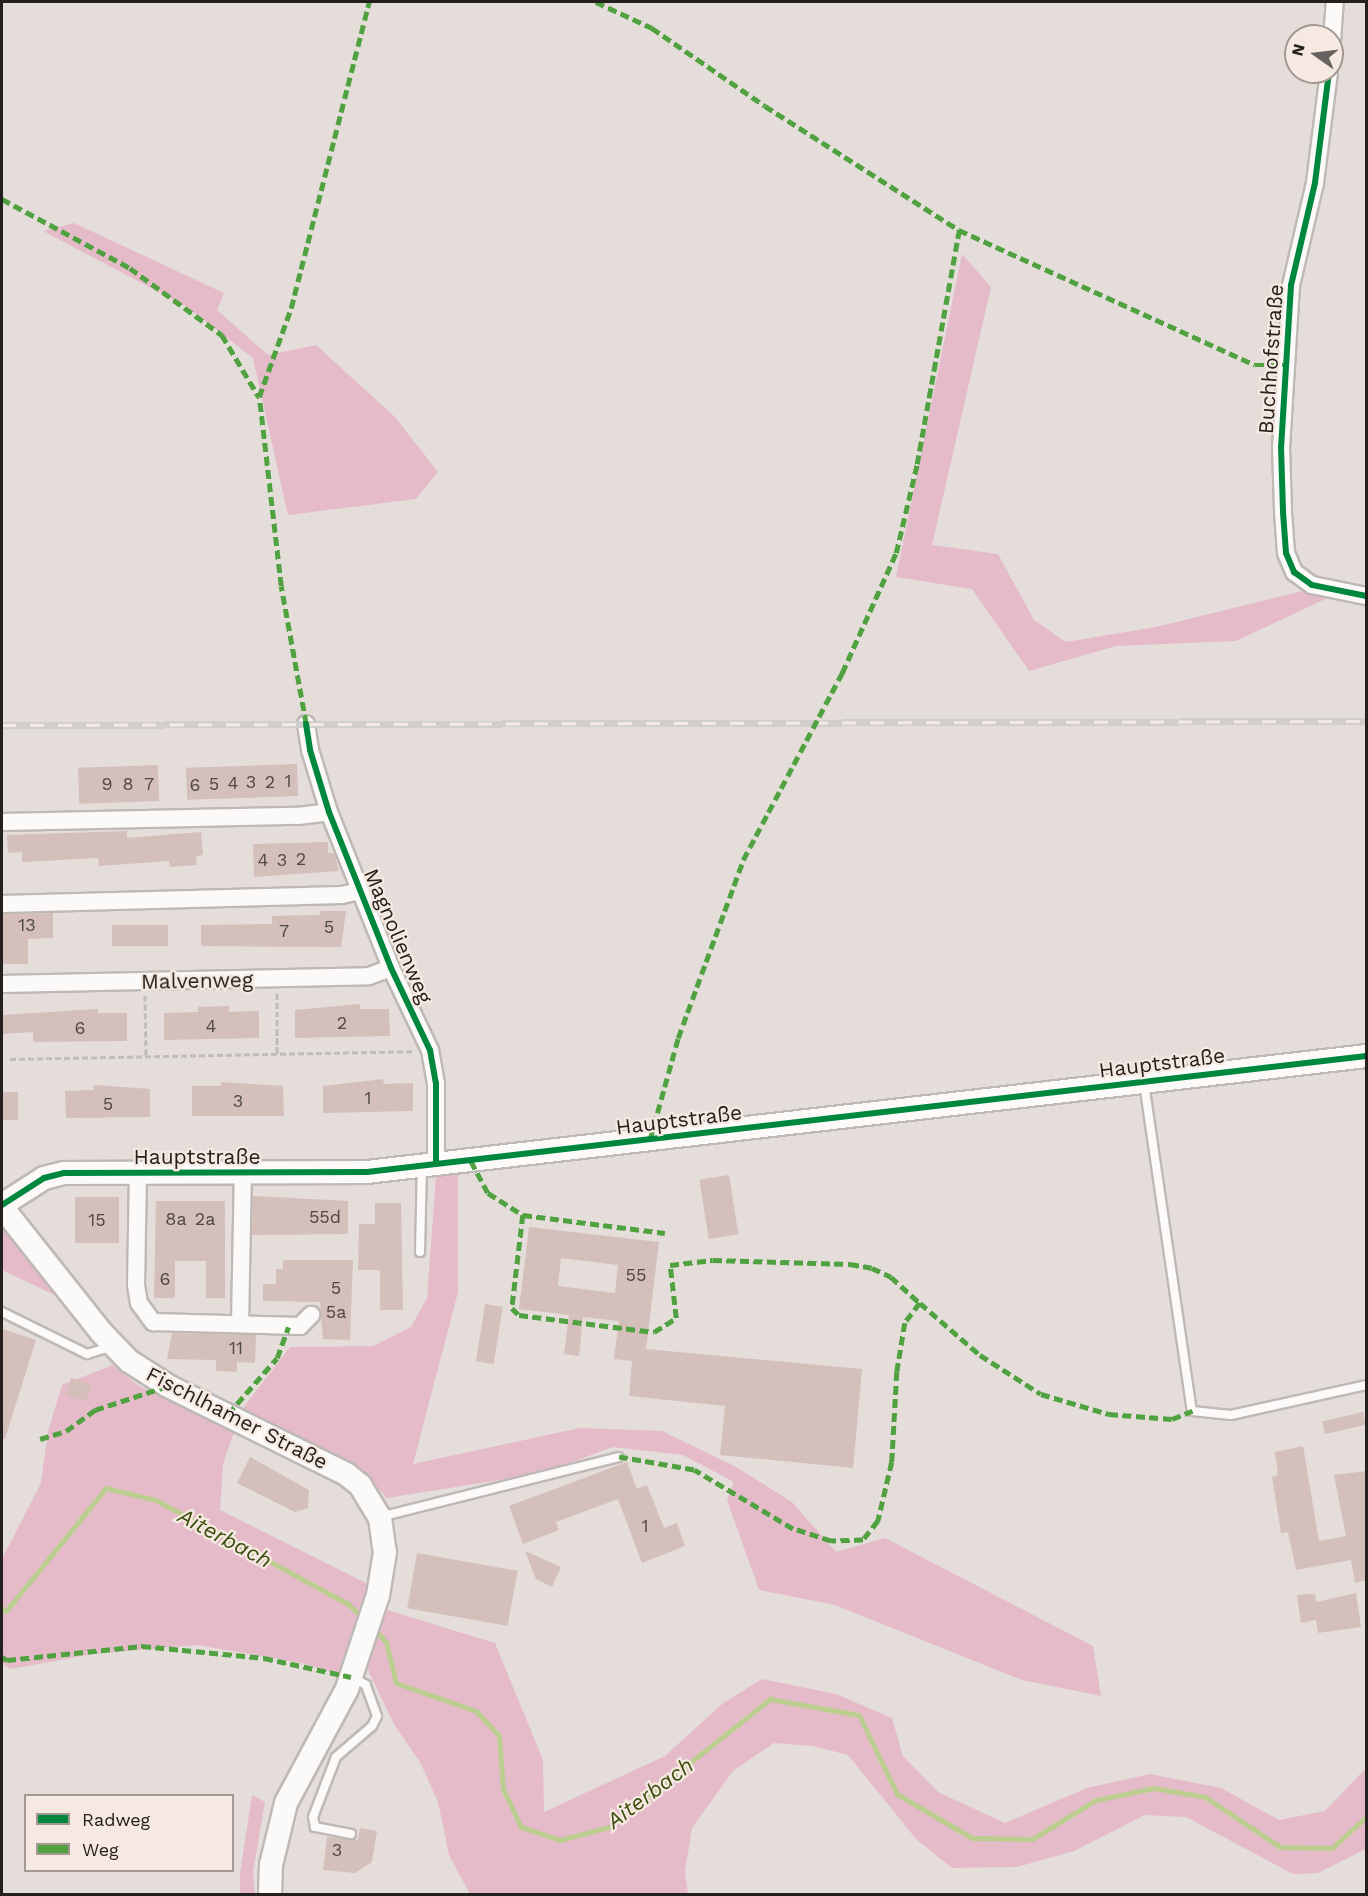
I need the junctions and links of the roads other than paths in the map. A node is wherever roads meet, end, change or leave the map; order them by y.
1 (1335, 2) edge
2 (1333, 24) edge
3 (1327, 84) edge
4 (1366, 596) edge
5 (306, 724) dead end
6 (330, 812) junction
7 (2, 822) edge
8 (360, 891) junction
9 (2, 904) edge
10 (391, 968) junction
11 (2, 984) edge
12 (1366, 1056) edge
13 (1144, 1082) junction
14 (429, 1165) junction
15 (138, 1172) junction
16 (243, 1174) junction
17 (2, 1206) edge
18 (420, 1252) dead end
19 (2, 1312) edge
20 (311, 1315) dead end
21 (240, 1324) junction
22 (114, 1346) junction
23 (1366, 1385) edge
24 (619, 1457) dead end
25 (380, 1518) junction
26 (351, 1677) junction
27 (351, 1834) dead end
28 (270, 1894) edge

1 - 2 street
3 - 4 street, Buchhofstraße
5 - 6 street, Magnolienweg
6 - 7 street
6 - 8 street, Magnolienweg
8 - 9 street
8 - 10 street, Magnolienweg
10 - 11 street, Malvenweg
10 - 14 street, Magnolienweg
12 - 13 street, Hauptstraße
13 - 14 street, Hauptstraße
13 - 23 lane, Hauptstraße
14 - 16 street, Hauptstraße
14 - 18 lane
15 - 16 street, Hauptstraße
15 - 17 street, Hauptstraße
15 - 21 street
16 - 21 street
17 - 22 street, Fischlhamer Straße
19 - 22 lane
20 - 21 street
22 - 25 street, Fischlhamer Straße
24 - 25 lane
25 - 26 street, Fischlhamer Straße
26 - 27 lane
26 - 28 street, Fischlhamer Straße

